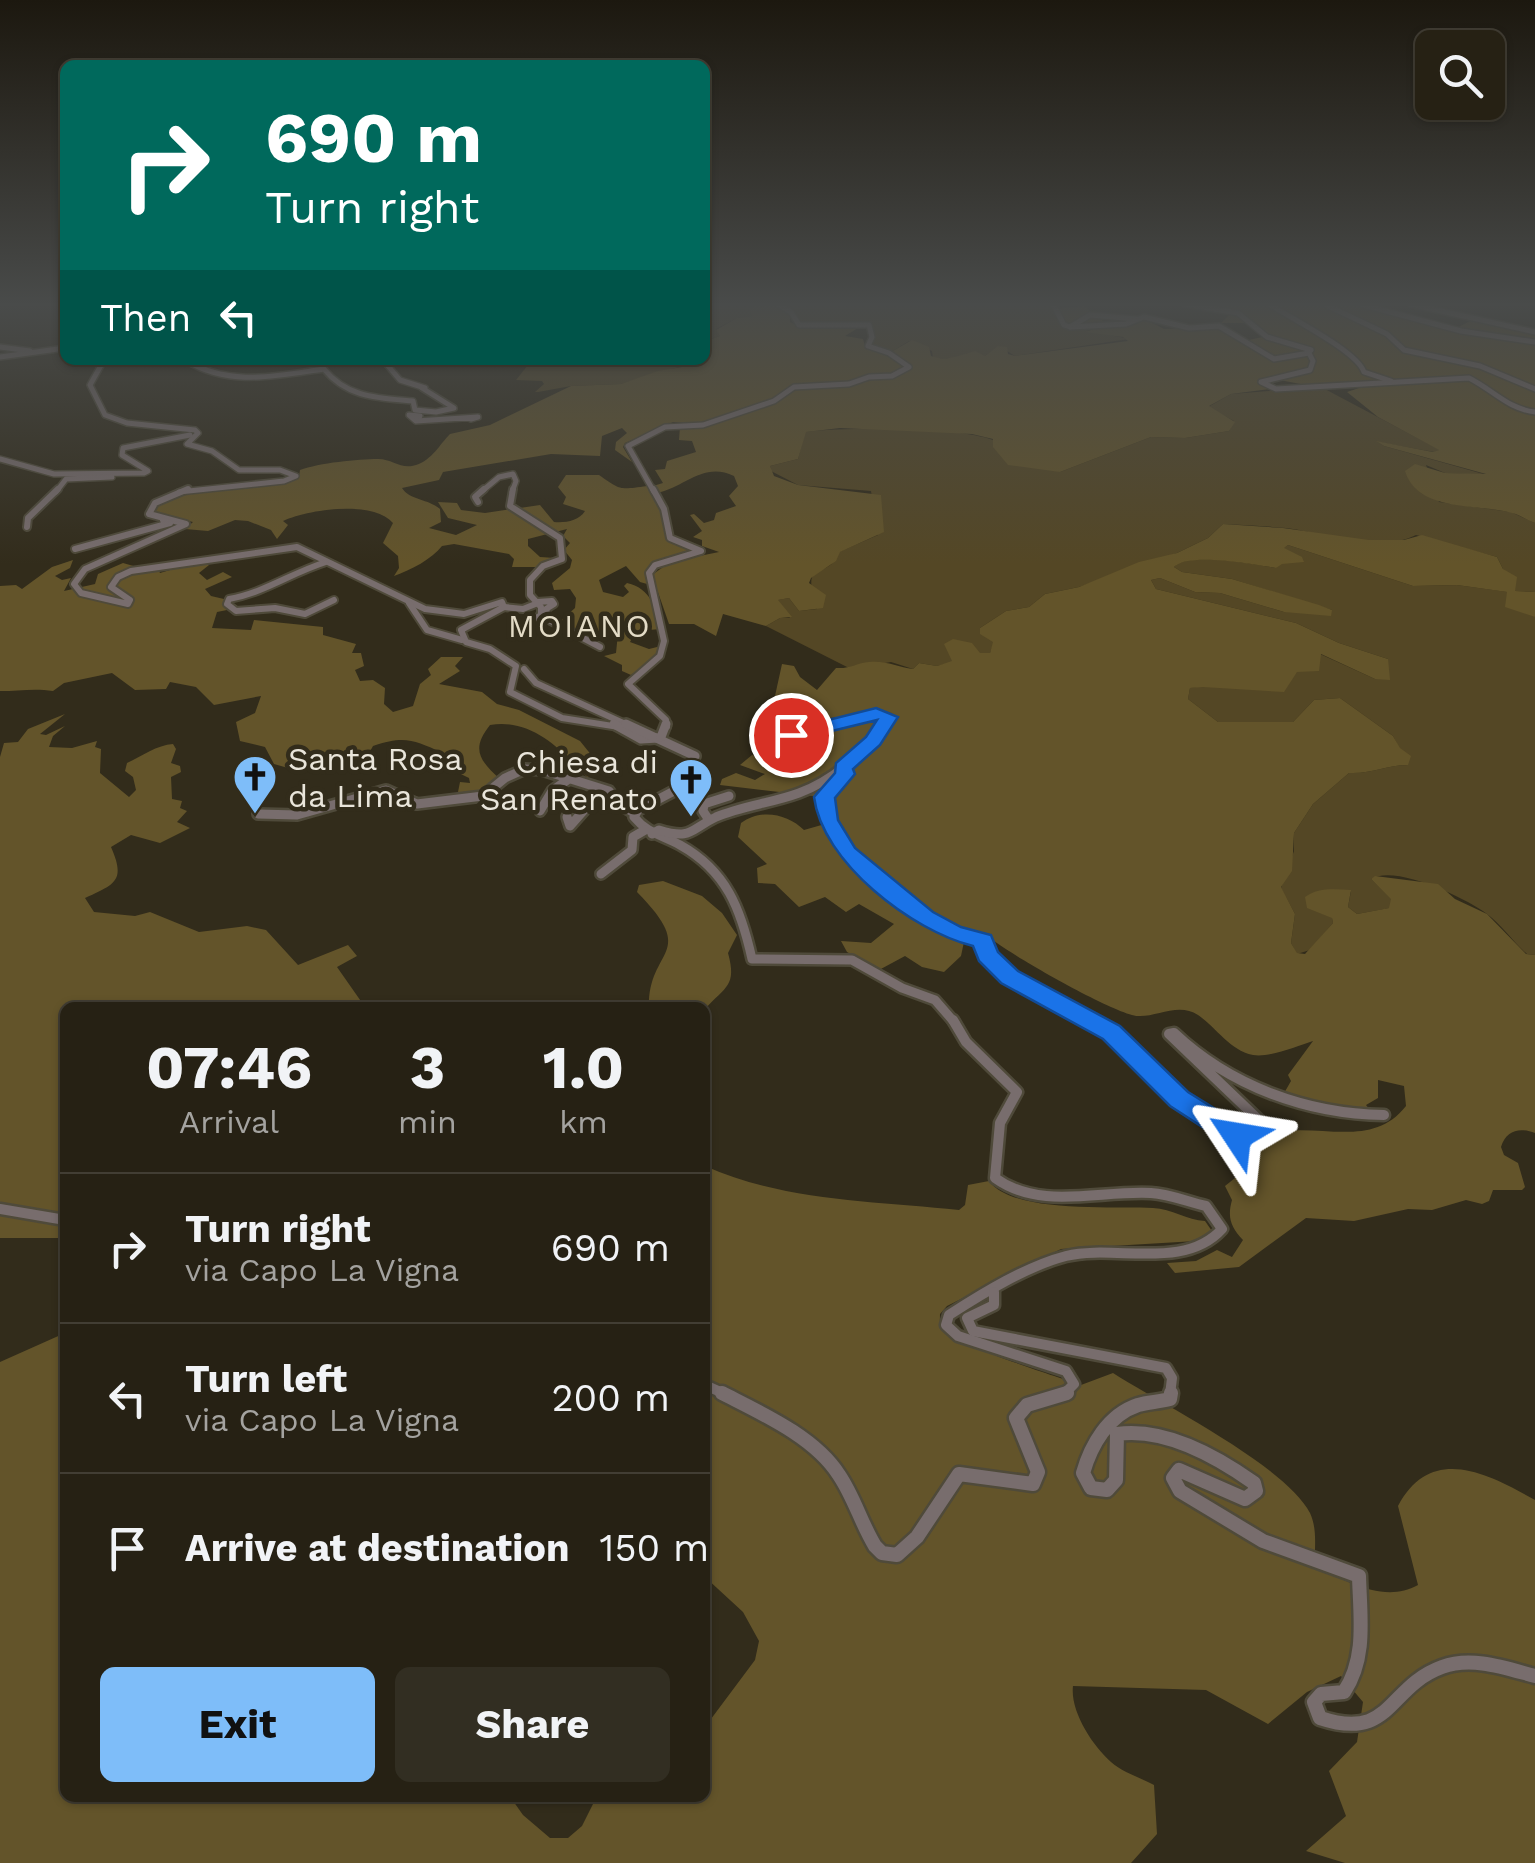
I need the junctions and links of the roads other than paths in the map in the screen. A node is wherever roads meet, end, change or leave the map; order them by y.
1 (93, 391) edge
2 (347, 391) edge
3 (428, 391) edge
4 (789, 391) edge
5 (1489, 391) edge
6 (437, 396) joint
7 (426, 412) junction
8 (1535, 412) edge
9 (471, 420) dead end
10 (167, 425) junction
11 (0, 459) edge
12 (130, 472) junction
13 (49, 474) junction
14 (66, 478) junction
15 (478, 502) dead end
16 (150, 514) junction
17 (26, 527) dead end
18 (75, 549) dead end
19 (326, 562) junction
20 (334, 600) dead end
21 (537, 602) junction
22 (408, 603) junction
23 (504, 606) junction
24 (513, 633) dead end
25 (462, 640) dead end
26 (600, 648) dead end
27 (524, 670) dead end
28 (536, 683) junction
29 (515, 695) junction
30 (791, 735) dead end
31 (661, 737) junction
32 (843, 767) junction
33 (570, 778) junction
34 (602, 790) junction
35 (729, 796) dead end
36 (540, 811) dead end
37 (634, 813) junction
38 (258, 814) dead end
39 (567, 816) dead end
40 (709, 820) junction
41 (649, 832) junction
42 (600, 874) dead end
43 (1384, 1114) dead end
44 (0, 1209) edge
45 (60, 1219) edge
46 (994, 1292) junction
47 (710, 1387) edge
48 (1535, 1676) edge

1 - 10 street
2 - 7 street
3 - 6 street
4 - 31 street
5 - 8 street
6 - 7 street
7 - 9 street
10 - 12 street
10 - 16 street
11 - 13 street
12 - 13 street
12 - 14 street
13 - 14 street
14 - 17 street
15 - 21 street
16 - 18 street
16 - 19 street
19 - 20 street
19 - 22 street
21 - 23 street
21 - 24 street
21 - 26 street
22 - 23 street
22 - 25 street
23 - 29 street
27 - 28 street
28 - 29 street
28 - 31 street
29 - 31 street
30 - 32 street
31 - 37 street
32 - 40 street
32 - 43 street
33 - 34 street
33 - 36 street
33 - 38 street
34 - 37 street
34 - 39 street
35 - 40 street
37 - 41 street
40 - 41 street
41 - 42 street
41 - 46 street
44 - 45 street
46 - 47 street
46 - 48 street

